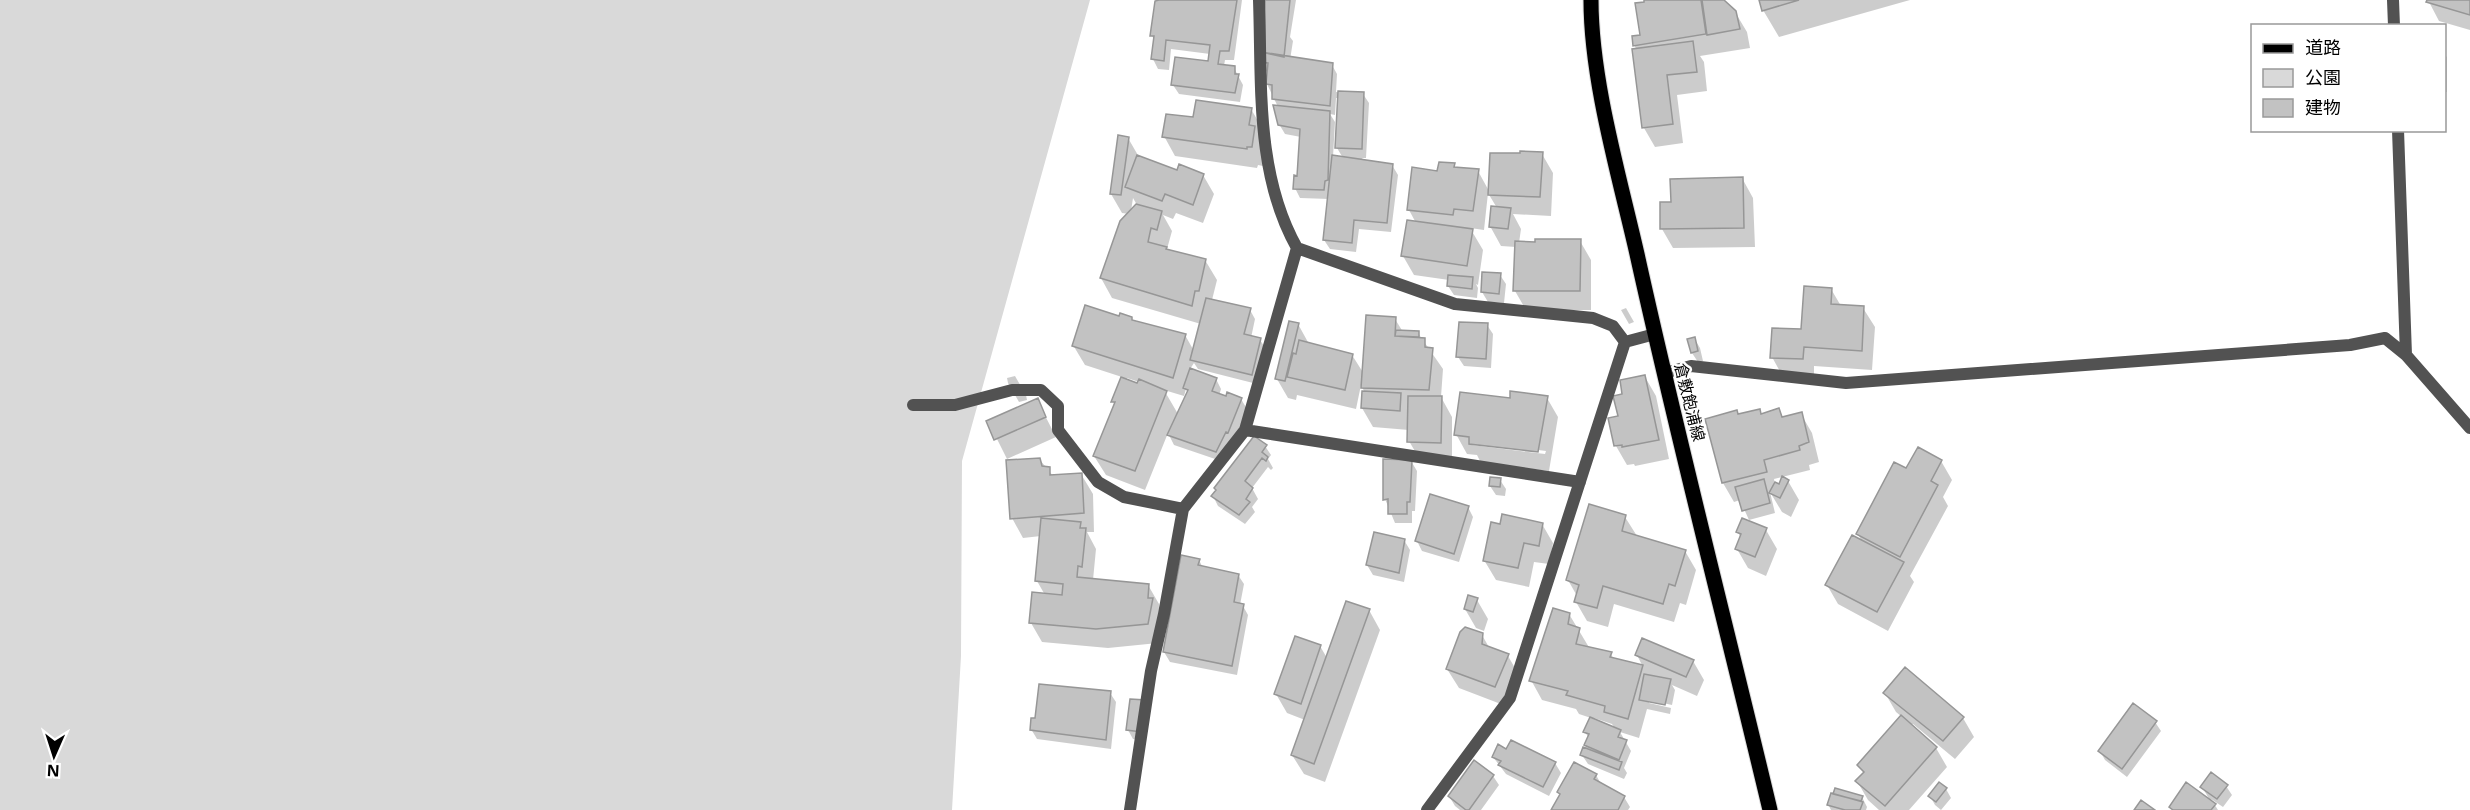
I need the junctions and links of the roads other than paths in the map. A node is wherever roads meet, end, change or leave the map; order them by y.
1 (1259, 0) edge
2 (1591, 0) edge
3 (2393, 0) edge
4 (2394, 24) edge
5 (2398, 132) edge
6 (1297, 248) junction
7 (1655, 334) junction
8 (1625, 342) junction
9 (2406, 355) junction
10 (1665, 373) junction
11 (913, 405) dead end
12 (2470, 428) edge
13 (1245, 430) junction
14 (1580, 482) junction
15 (1183, 509) junction
16 (1130, 810) edge
17 (1427, 810) edge
18 (1770, 810) edge

1 - 6 street
2 - 7 main road, 倉敷飽浦線
3 - 4 street
5 - 9 street
6 - 8 street
6 - 13 street
7 - 8 street
7 - 10 main road, 倉敷飽浦線
8 - 14 street
9 - 10 street
9 - 12 street
10 - 18 main road, 倉敷飽浦線
11 - 15 street
13 - 14 street
13 - 15 street
14 - 17 street
15 - 16 street

